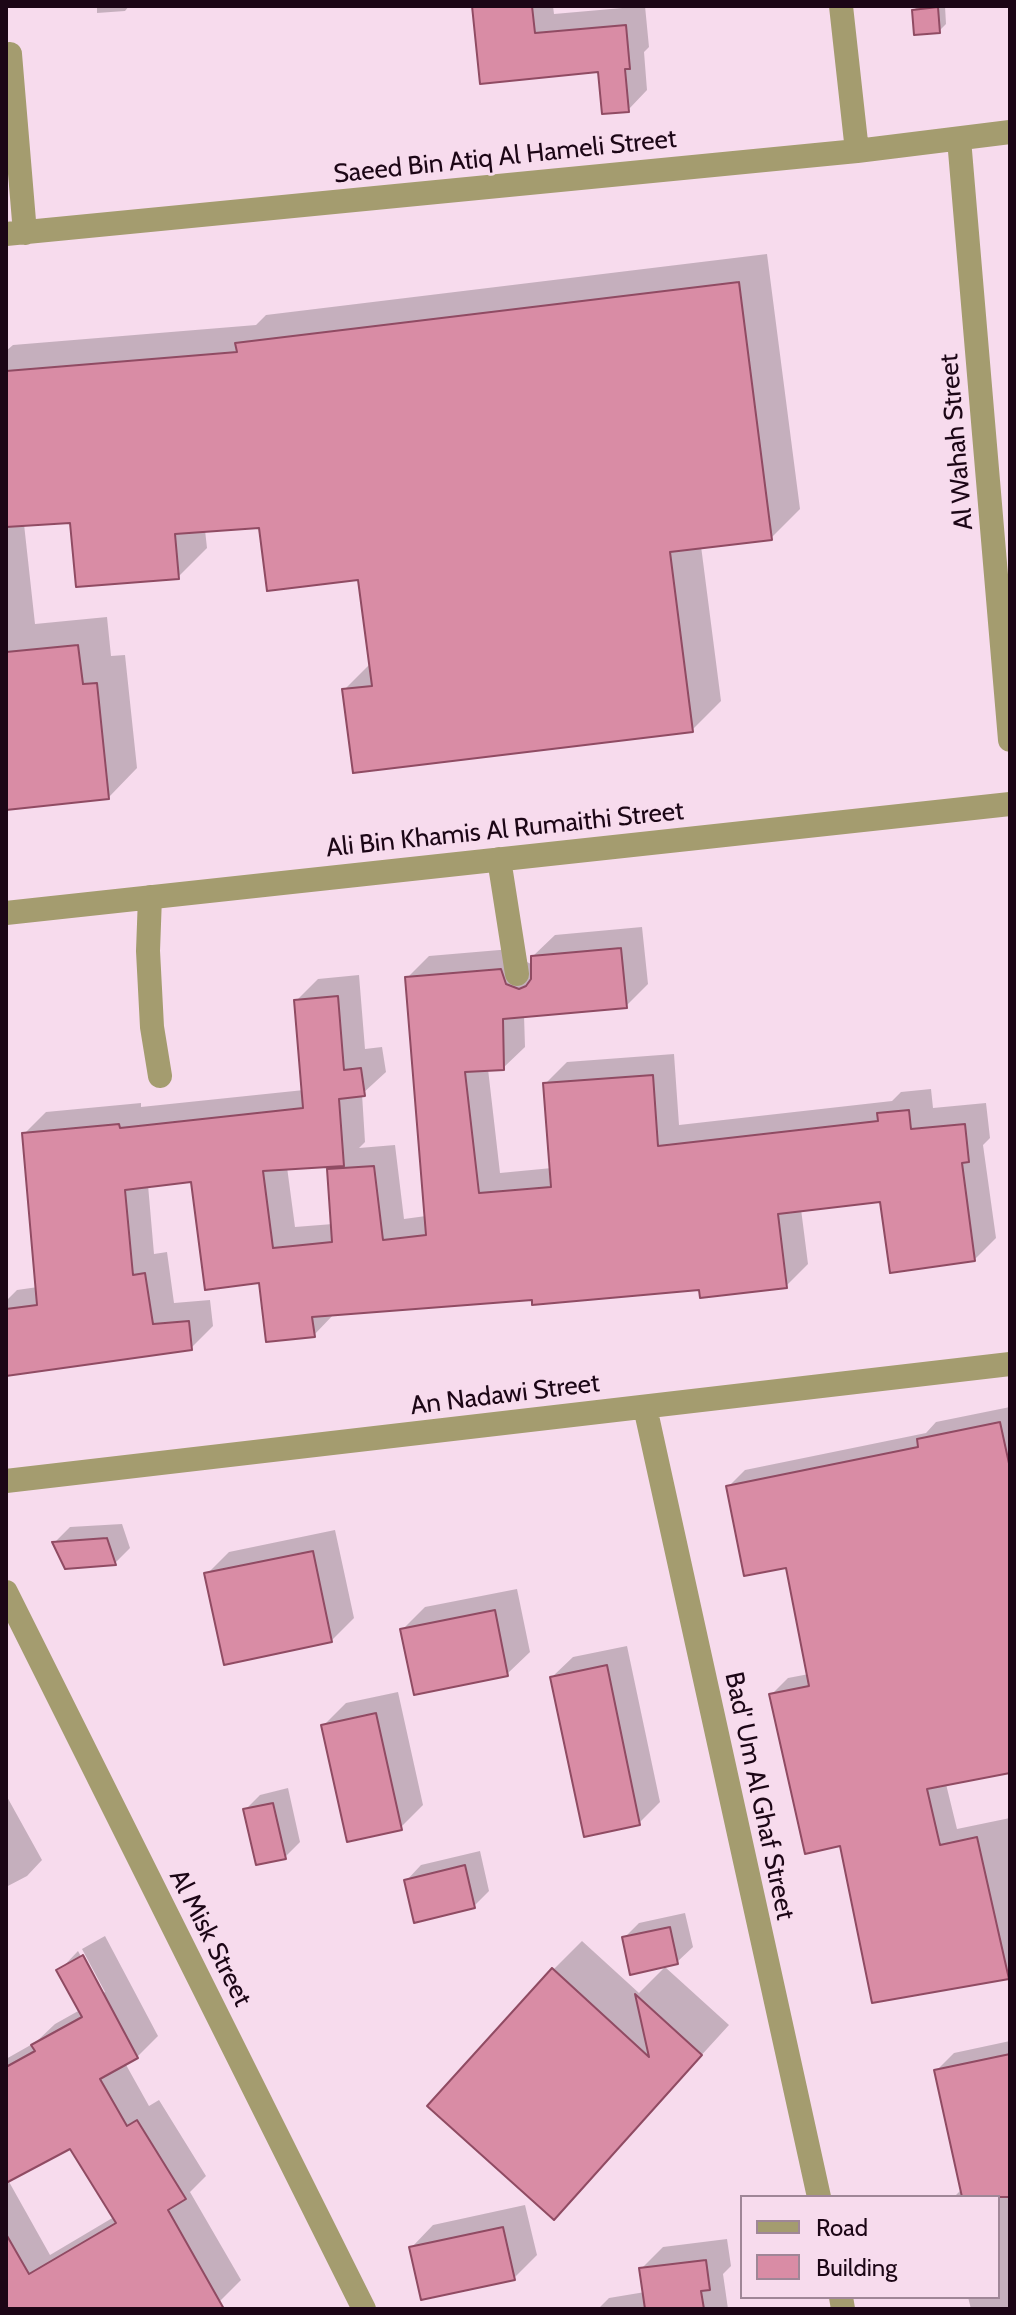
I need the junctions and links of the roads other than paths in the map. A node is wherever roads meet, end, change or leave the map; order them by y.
1 (841, 6) edge
2 (10, 54) dead end
3 (1010, 132) edge
4 (959, 139) junction
5 (857, 151) junction
6 (15, 234) edge
7 (1010, 740) edge
8 (1010, 804) edge
9 (499, 859) junction
10 (150, 897) junction
11 (6, 913) edge
12 (517, 974) dead end
13 (160, 1076) dead end
14 (1010, 1364) edge
15 (645, 1407) junction
16 (6, 1481) edge
17 (6, 1592) edge
18 (819, 2195) edge
19 (364, 2309) edge

1 - 5 street
2 - 6 street
3 - 4 street, Saeed Bin Atiq Al Hameli Street
4 - 5 street, Saeed Bin Atiq Al Hameli Street
4 - 7 street, Al Wahah Street
5 - 6 street, Saeed Bin Atiq Al Hameli Street
8 - 9 street, Ali Bin Khamis Al Rumaithi Street
9 - 10 street, Ali Bin Khamis Al Rumaithi Street
9 - 12 street
10 - 11 street, Ali Bin Khamis Al Rumaithi Street
10 - 13 street
14 - 15 street, An Nadawi Street
15 - 16 street, An Nadawi Street
15 - 18 street, Bad' Um Al Ghaf Street
17 - 19 street, Al Misk Street

